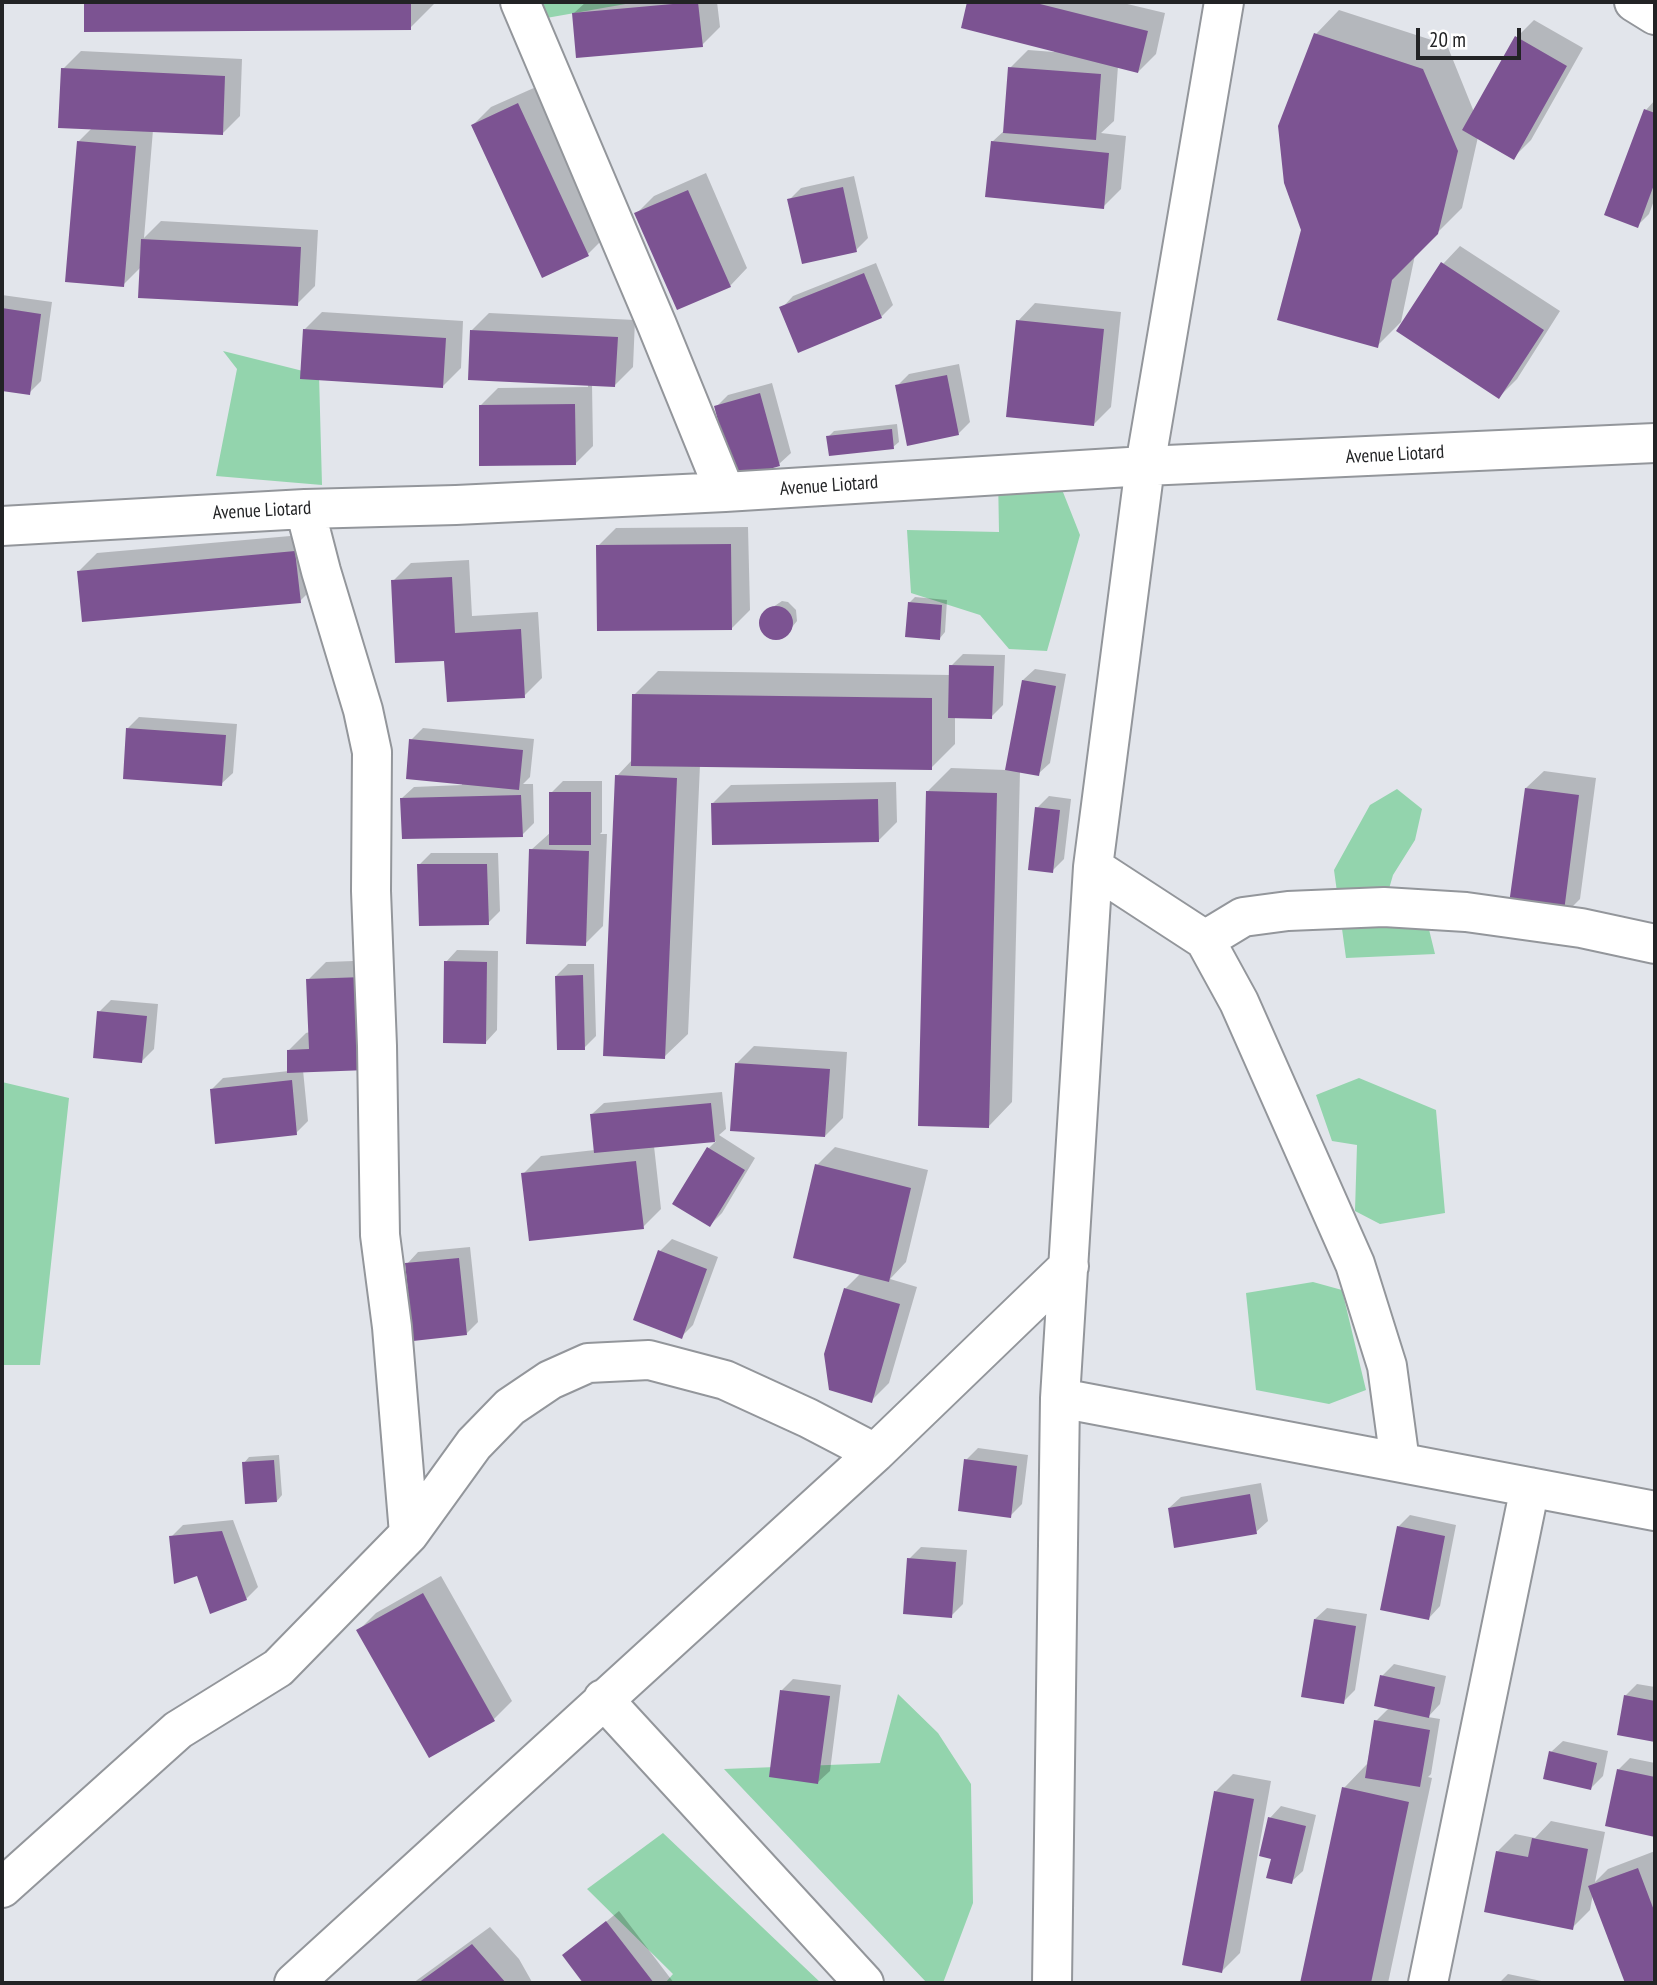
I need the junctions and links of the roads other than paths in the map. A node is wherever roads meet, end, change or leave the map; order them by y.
1 (520, 2) edge
2 (1224, 2) edge
3 (1634, 2) edge
4 (1655, 15) edge
5 (1655, 443) edge
6 (1145, 466) junction
7 (725, 492) junction
8 (305, 509) junction
9 (2, 526) edge
10 (1093, 866) junction
11 (1205, 940) junction
12 (1655, 944) edge
13 (1069, 1266) junction
14 (1060, 1398) junction
15 (874, 1453) junction
16 (1400, 1462) junction
17 (1530, 1487) junction
18 (1655, 1511) edge
19 (409, 1534) junction
20 (603, 1699) junction
21 (2, 1888) edge
22 (1047, 1978) edge
23 (294, 1983) edge
24 (864, 1983) edge
25 (1428, 1983) edge

1 - 7 street
2 - 6 street
3 - 4 street
5 - 6 street, Avenue Liotard
6 - 7 street, Avenue Liotard
6 - 10 street
7 - 8 street, Avenue Liotard
8 - 9 street, Avenue Liotard
8 - 19 street
10 - 11 street
10 - 13 street
11 - 12 street
11 - 16 street
13 - 14 street
13 - 15 street
14 - 16 street
14 - 22 street
15 - 19 street
15 - 20 street
16 - 17 street
17 - 18 street
17 - 25 street
19 - 21 street
20 - 23 street
20 - 24 street

